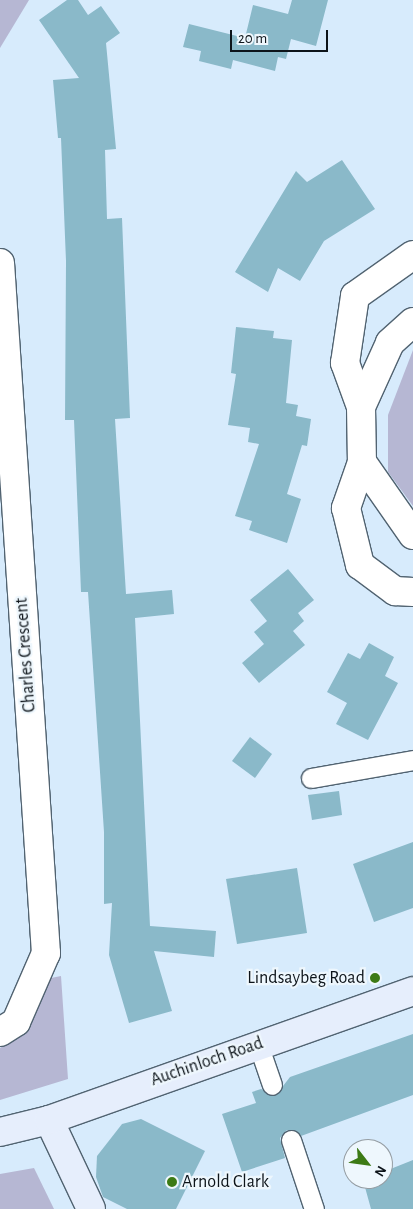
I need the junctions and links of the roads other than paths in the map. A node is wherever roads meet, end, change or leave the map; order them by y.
1 (413, 255) edge
2 (0, 263) edge
3 (413, 322) edge
4 (361, 407) junction
5 (362, 462) junction
6 (413, 535) edge
7 (413, 592) edge
8 (413, 760) edge
9 (311, 778) dead end
10 (413, 991) edge
11 (0, 1032) edge
12 (258, 1044) junction
13 (272, 1085) dead end
14 (49, 1120) junction
15 (0, 1132) edge
16 (291, 1140) dead end
17 (91, 1209) edge
18 (314, 1209) edge

1 - 4 street
2 - 11 street, Charles Crescent
3 - 4 street
4 - 5 street
5 - 6 street
5 - 7 street
8 - 9 lane
10 - 12 main road, Auchinloch Road
12 - 13 lane
12 - 14 main road, Auchinloch Road
14 - 15 main road, Auchinloch Road
14 - 17 main road
16 - 18 lane

